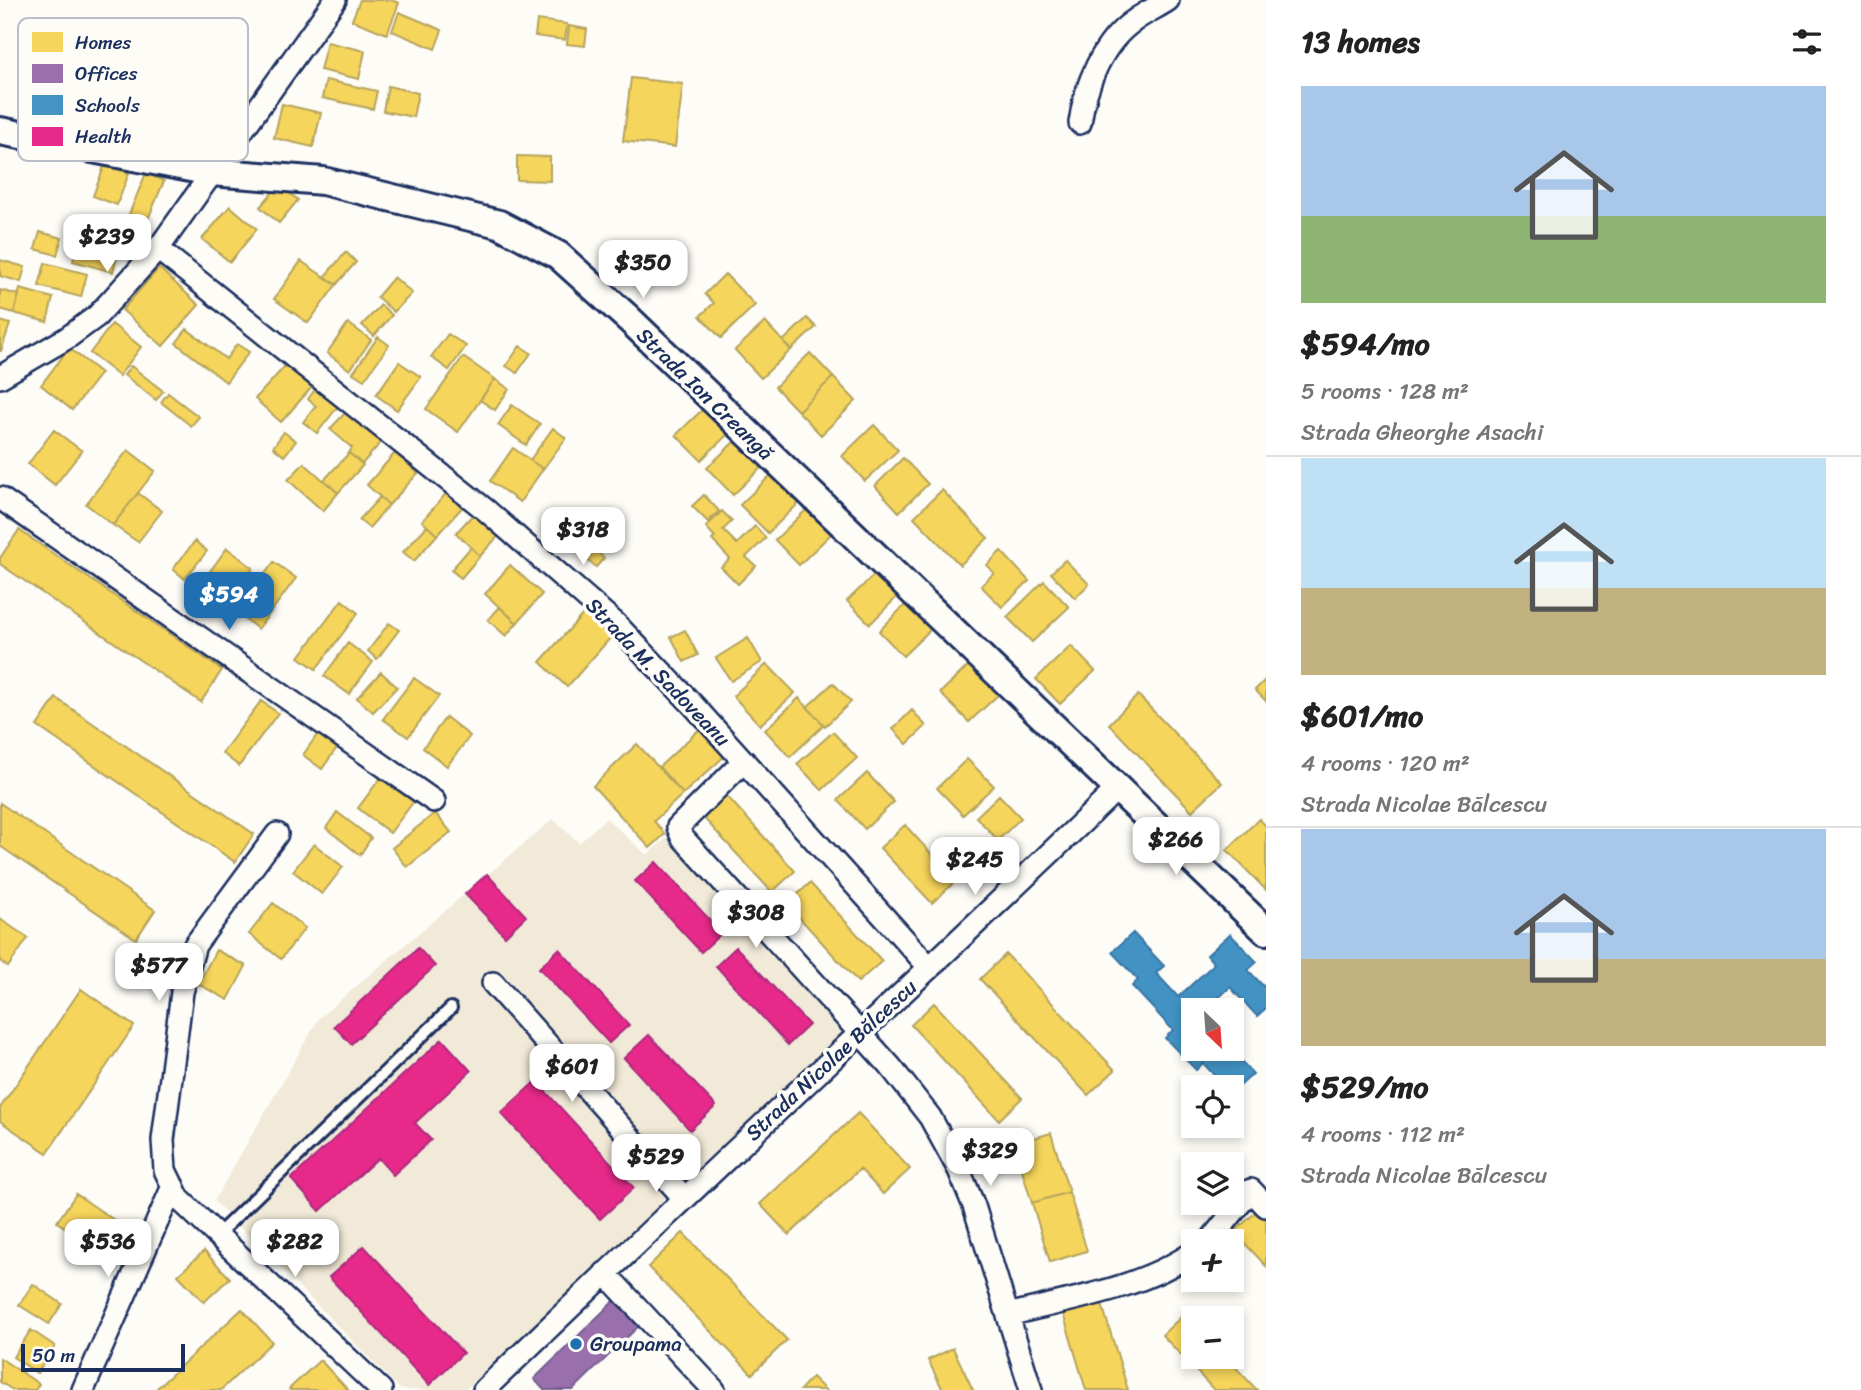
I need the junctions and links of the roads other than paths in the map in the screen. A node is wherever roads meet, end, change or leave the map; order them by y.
1 (335, 0) edge
2 (1168, 0) edge
3 (248, 121) edge
4 (1080, 123) dead end
5 (0, 131) edge
6 (18, 134) edge
7 (154, 161) edge
8 (219, 161) edge
9 (211, 172) junction
10 (158, 249) junction
11 (0, 377) edge
12 (0, 498) edge
13 (744, 761) junction
14 (1117, 789) junction
15 (433, 801) dead end
16 (277, 834) dead end
17 (1266, 931) edge
18 (930, 968) junction
19 (493, 983) dead end
20 (452, 1008) dead end
21 (861, 1034) junction
22 (176, 1193) junction
23 (683, 1197) junction
24 (1266, 1206) edge
25 (1220, 1229) edge
26 (217, 1235) junction
27 (1181, 1260) edge
28 (605, 1273) junction
29 (1008, 1315) junction
30 (83, 1390) edge
31 (382, 1390) edge
32 (484, 1390) edge
33 (714, 1390) edge
34 (1031, 1390) edge

1 - 3 street
2 - 4 street
5 - 6 street, Strada Ion Creangă
7 - 9 street, Strada Ion Creangă
8 - 9 street
9 - 10 street
9 - 14 street, Strada Ion Creangă
10 - 11 street
10 - 13 street, Strada M. Sadoveanu
12 - 15 street
13 - 18 street, Strada M. Sadoveanu
13 - 21 street
14 - 17 street, Strada Ion Creangă
14 - 18 street, Strada Nicolae Bălcescu
16 - 22 street
18 - 21 street, Strada Nicolae Bălcescu
19 - 23 street
20 - 26 lane
21 - 23 street, Strada Nicolae Bălcescu
21 - 29 street
22 - 26 street
22 - 30 street
23 - 28 street, Strada Nicolae Bălcescu
24 - 25 street
26 - 31 street
27 - 29 street
28 - 32 street, Strada Nicolae Bălcescu
28 - 33 street
29 - 34 street

